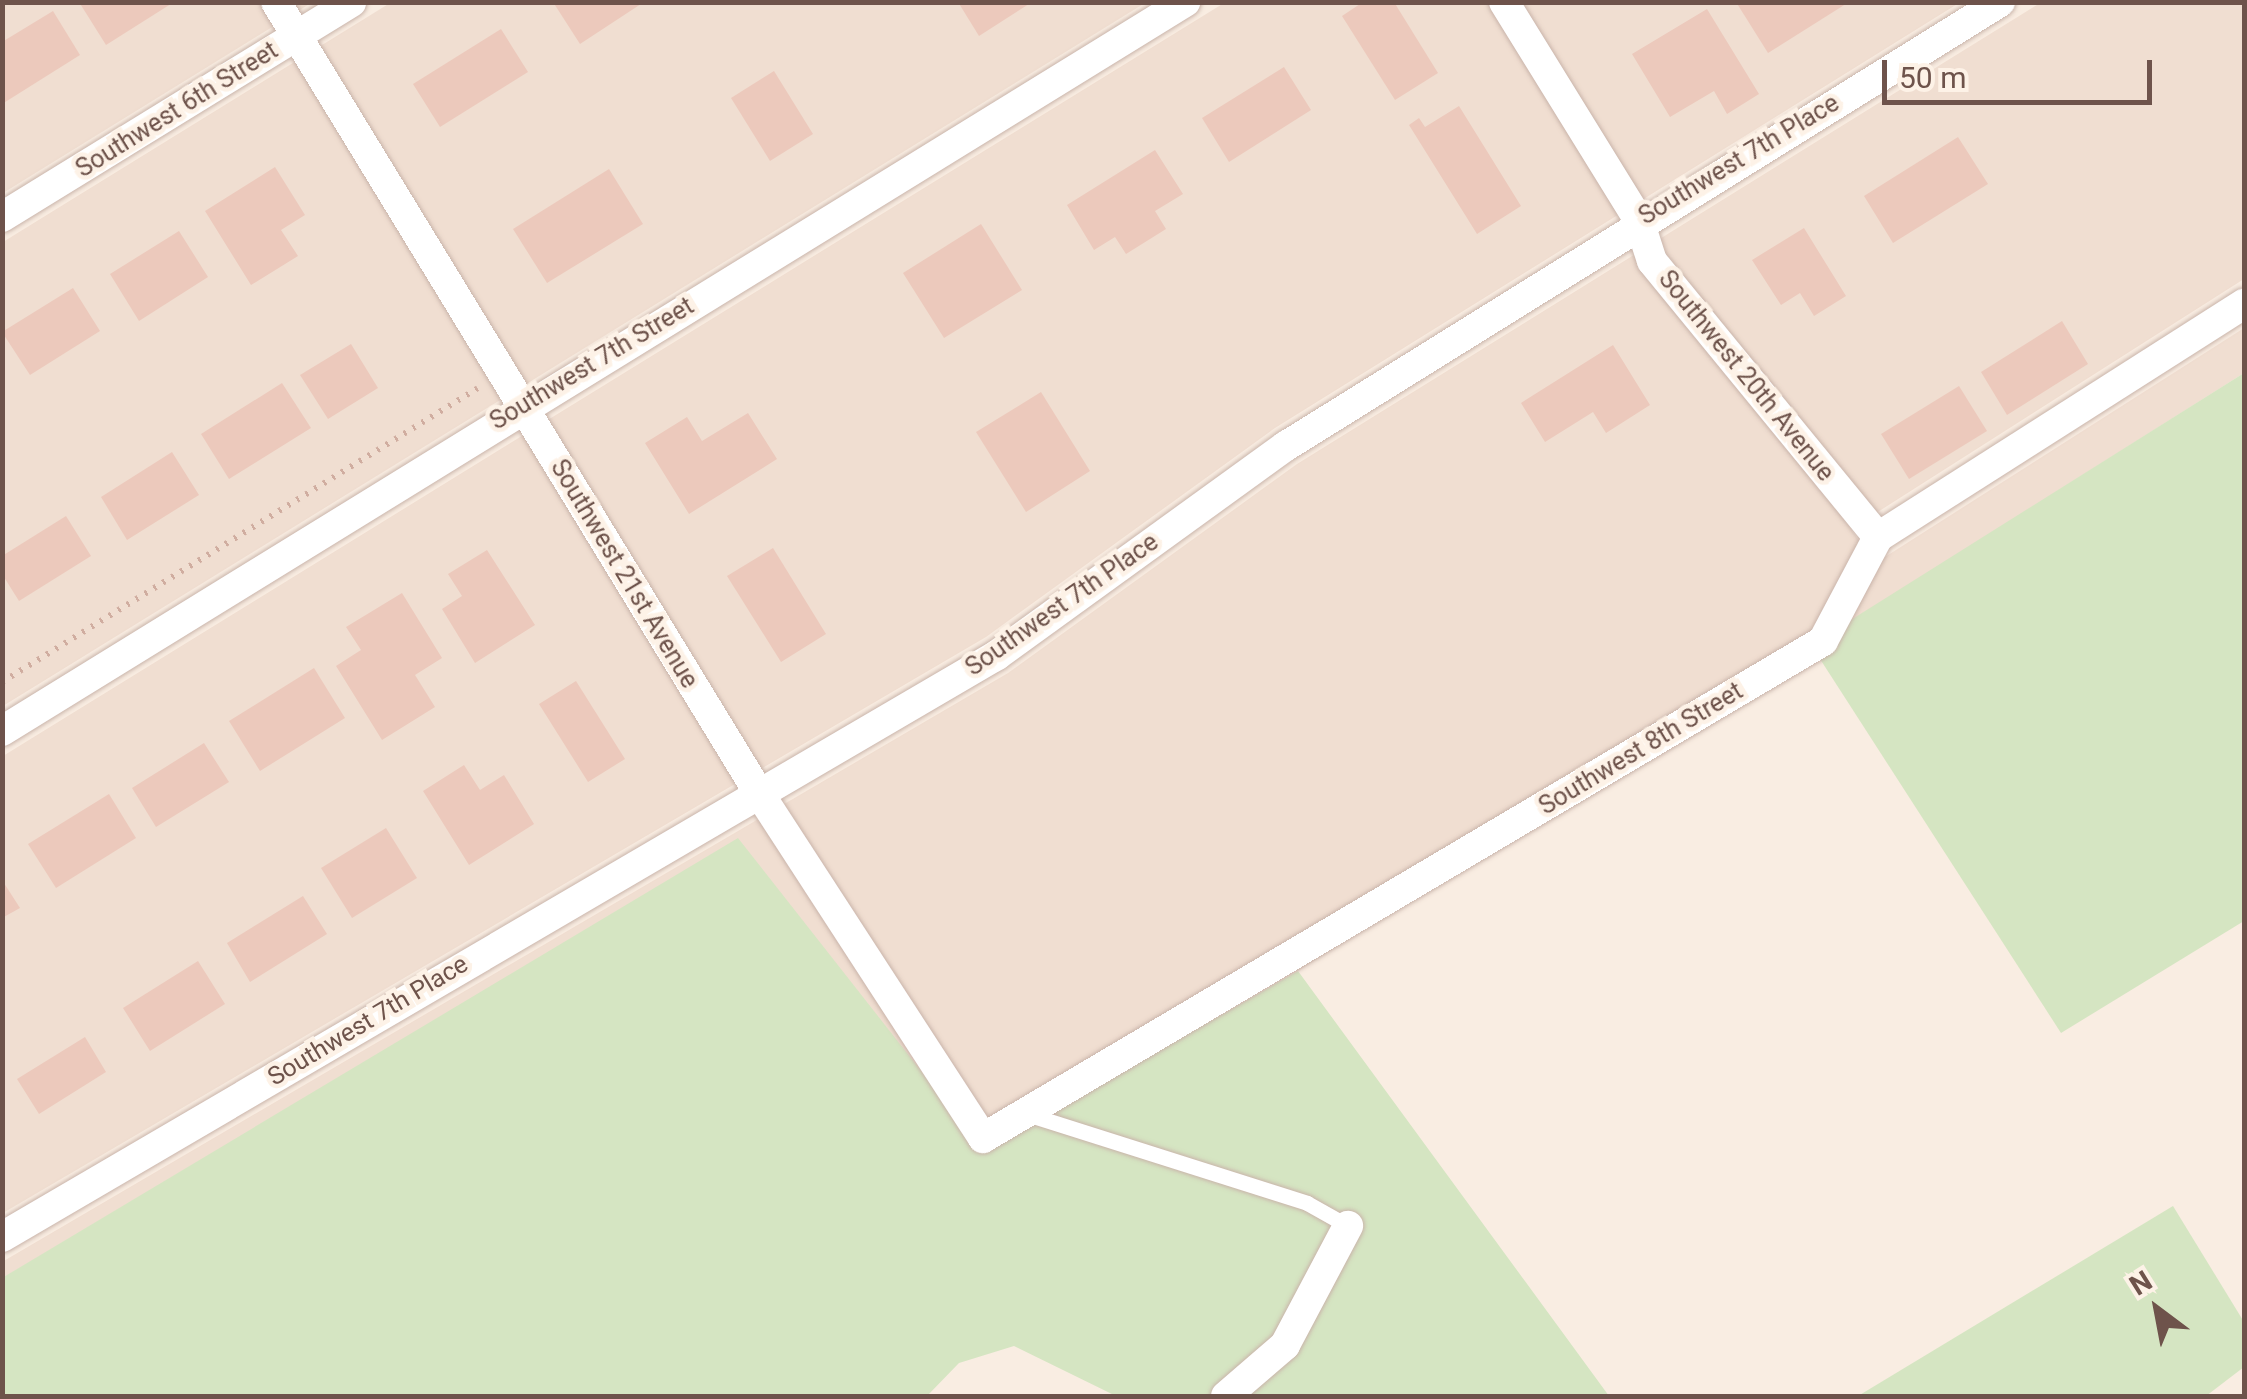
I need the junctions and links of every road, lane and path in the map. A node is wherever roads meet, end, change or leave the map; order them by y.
1 (276, 2) edge
2 (351, 2) edge
3 (1185, 2) edge
4 (1504, 2) edge
5 (2000, 2) edge
6 (297, 36) junction
7 (2, 217) edge
8 (1639, 221) junction
9 (2244, 304) edge
10 (478, 388) dead end
11 (522, 406) junction
12 (1878, 536) junction
13 (2, 682) edge
14 (2, 731) edge
15 (757, 790) junction
16 (1024, 1113) junction
17 (983, 1138) joint
18 (1348, 1226) joint
19 (2, 1238) edge
20 (1226, 1396) edge

1 - 6 street, Southwest 21st Avenue
2 - 6 street, Southwest 6th Street
3 - 11 street, Southwest 7th Street
4 - 8 street, Southwest 20th Avenue
5 - 8 street, Southwest 7th Place
6 - 7 street, Southwest 6th Street
6 - 11 street, Southwest 21st Avenue
8 - 12 street, Southwest 20th Avenue
8 - 15 street, Southwest 7th Place
9 - 12 street
10 - 13 path
11 - 14 street, Southwest 7th Street
11 - 15 street, Southwest 21st Avenue
12 - 16 street, Southwest 8th Street
15 - 17 street, Southwest 21st Avenue
15 - 19 street, Southwest 7th Place
16 - 17 street, Southwest 8th Street
16 - 18 lane
18 - 20 street

